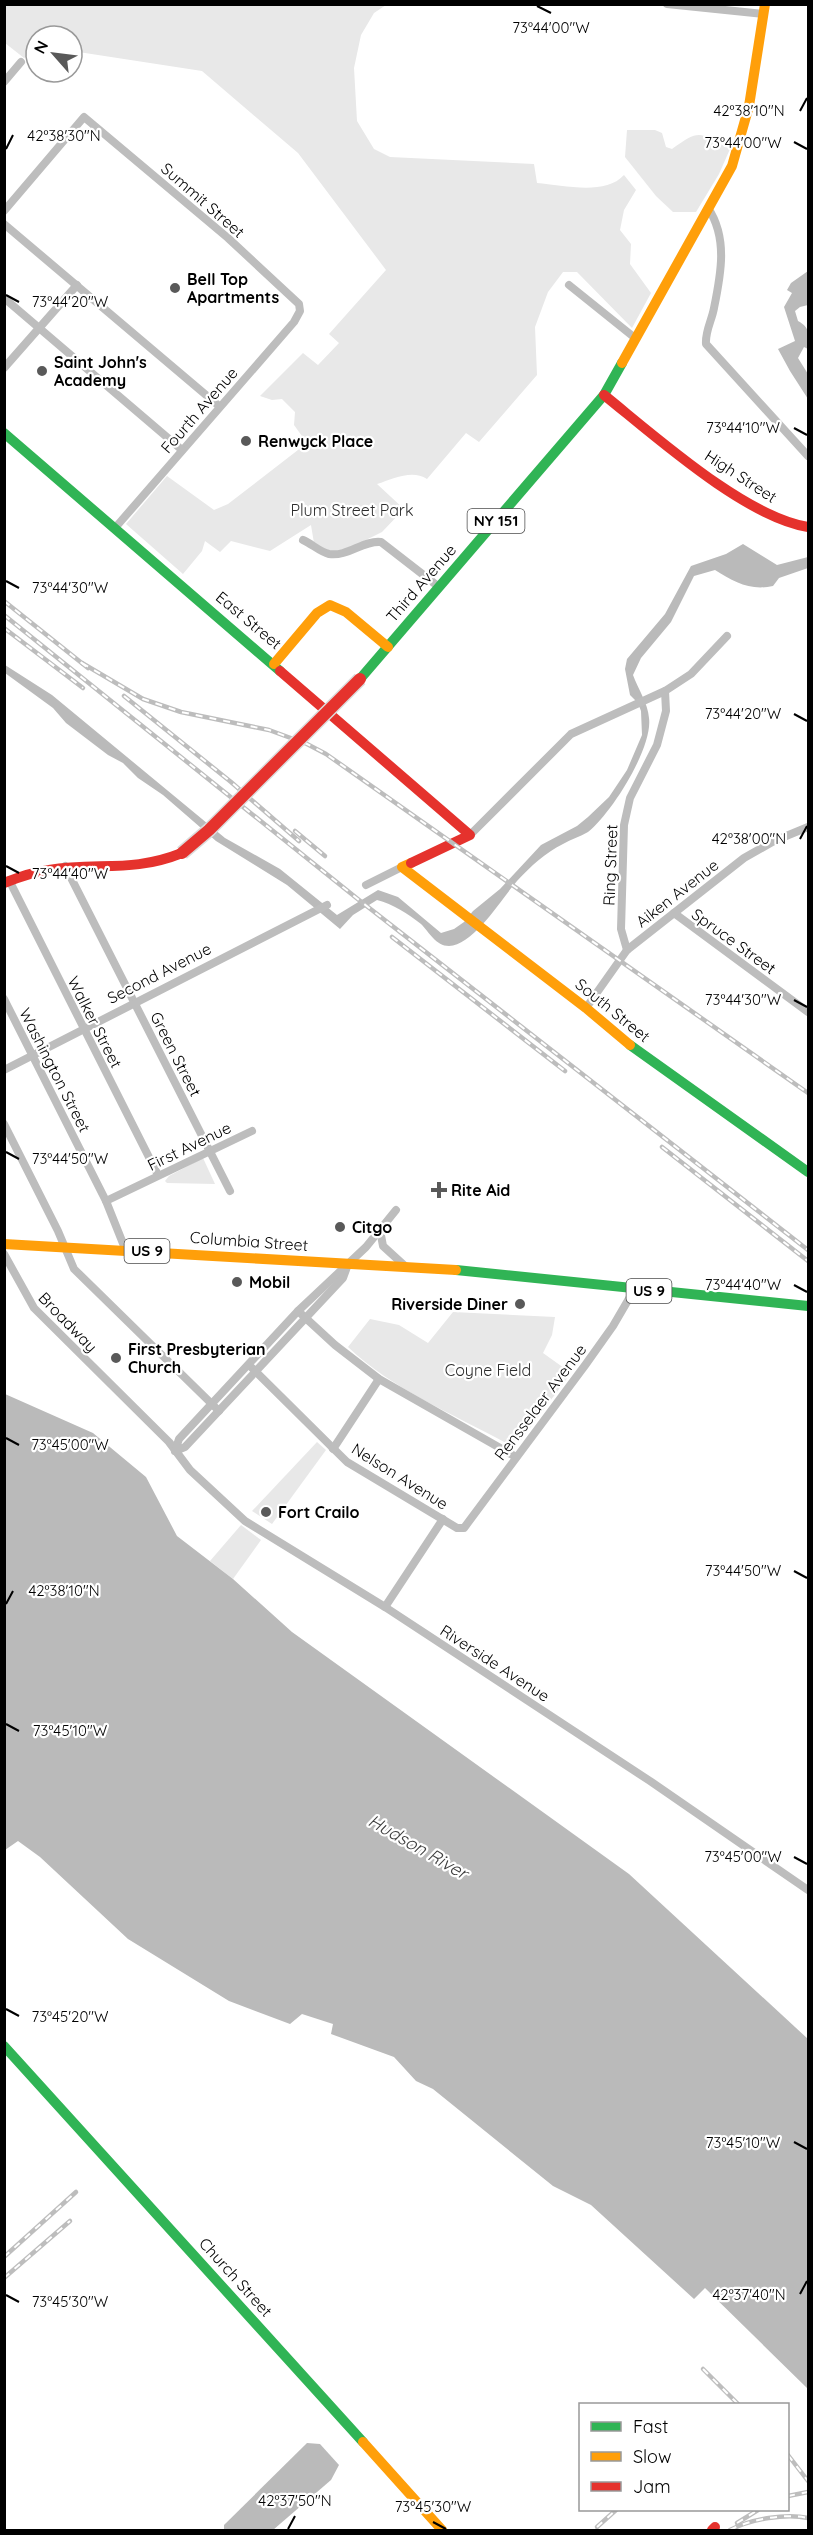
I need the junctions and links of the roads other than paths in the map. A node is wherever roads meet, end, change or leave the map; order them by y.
1 (667, 4) edge
2 (765, 9) edge
3 (21, 62) dead end
4 (4, 82) edge
5 (708, 208) junction
6 (4, 211) edge
7 (4, 224) edge
8 (77, 285) junction
9 (569, 285) dead end
10 (4, 298) edge
11 (300, 308) joint
12 (39, 328) junction
13 (635, 338) junction
14 (4, 368) edge
15 (604, 395) junction
16 (219, 406) junction
17 (4, 433) edge
18 (182, 450) junction
19 (808, 456) edge
20 (808, 527) edge
21 (115, 528) junction
22 (303, 540) dead end
23 (440, 587) junction
24 (727, 636) dead end
25 (388, 647) junction
26 (274, 664) junction
27 (665, 691) junction
28 (808, 827) edge
29 (470, 835) junction
30 (65, 866) junction
31 (402, 867) junction
32 (7, 882) edge
33 (366, 885) dead end
34 (327, 905) dead end
35 (674, 913) junction
36 (627, 950) junction
37 (4, 999) edge
38 (135, 1004) junction
39 (586, 1008) junction
40 (808, 1012) edge
41 (83, 1030) junction
42 (33, 1056) junction
43 (4, 1070) edge
44 (4, 1124) edge
45 (252, 1131) dead end
46 (209, 1150) junction
47 (808, 1172) edge
48 (159, 1176) junction
49 (230, 1191) dead end
50 (106, 1201) junction
51 (396, 1210) dead end
52 (380, 1230) junction
53 (4, 1244) edge
54 (64, 1247) junction
55 (126, 1251) junction
56 (4, 1254) edge
57 (348, 1264) junction
58 (407, 1268) junction
59 (634, 1290) junction
60 (808, 1306) edge
61 (298, 1311) junction
62 (306, 1318) junction
63 (249, 1365) junction
64 (256, 1372) junction
65 (379, 1379) junction
66 (212, 1404) junction
67 (219, 1412) junction
68 (333, 1449) junction
69 (175, 1451) junction
70 (516, 1457) junction
71 (443, 1519) junction
72 (464, 1528) joint
73 (385, 1607) junction
74 (808, 1890) edge
75 (4, 2046) edge
76 (442, 2530) edge

1 - 2 street
2 - 5 street, Third Avenue / NY 151
3 - 4 street
5 - 13 street, Third Avenue / NY 151
5 - 19 street
6 - 11 street, Summit Street
7 - 8 street
8 - 12 street
8 - 16 street
9 - 13 street
10 - 12 street
11 - 16 street, Fourth Avenue
12 - 14 street
12 - 18 street
13 - 15 street, Third Avenue / NY 151
15 - 20 street, High Street
15 - 23 street, Third Avenue / NY 151
16 - 18 street, Fourth Avenue
17 - 21 street, East Street
18 - 21 street, Fourth Avenue
21 - 26 street, East Street
22 - 23 street
23 - 25 street, Third Avenue / NY 151
24 - 27 street
25 - 26 street
25 - 30 street, Third Avenue / NY 151, bridge
26 - 29 street, East Street
27 - 29 street
27 - 36 street, Ring Street
28 - 35 street, Aiken Avenue
29 - 31 street
30 - 32 street, Third Avenue / NY 151
30 - 38 street, Green Street
31 - 33 street
31 - 39 street, South Street
32 - 41 street, Walker Street
34 - 38 street, Second Avenue
35 - 36 street, Aiken Avenue
35 - 40 street, Spruce Street
36 - 39 street, Aiken Avenue
37 - 42 street, Washington Street
38 - 41 street, Second Avenue
38 - 46 street, Green Street
39 - 47 street, South Street
41 - 42 street, Second Avenue
41 - 48 street, Walker Street
42 - 43 street, Second Avenue
42 - 50 street, Washington Street
44 - 54 street
45 - 46 street, First Avenue
46 - 48 street, First Avenue
46 - 49 street, Green Street
48 - 50 street, First Avenue
50 - 55 street, Washington Street
51 - 52 street
52 - 57 street
52 - 58 street
53 - 54 street, Columbia Street / US 9
54 - 55 street, Columbia Street / US 9
54 - 66 street
55 - 57 street, Columbia Street / US 9
56 - 69 street, Broadway
57 - 58 street, US 9
57 - 61 street
57 - 62 street
58 - 59 street, US 9
59 - 60 street, US 9
59 - 70 street, Rensselaer Avenue
61 - 62 street
61 - 63 street
62 - 64 street
62 - 65 street
63 - 64 street, Nelson Avenue
63 - 66 street
64 - 67 street
64 - 68 street, Nelson Avenue
65 - 68 street
65 - 70 street
66 - 67 street
66 - 69 street
67 - 69 street
68 - 71 street, Nelson Avenue
69 - 73 street, Riverside Avenue
70 - 72 street, Rensselaer Avenue
71 - 72 street, Nelson Avenue
71 - 73 street
73 - 74 street, Riverside Avenue
75 - 76 street, Church Street

